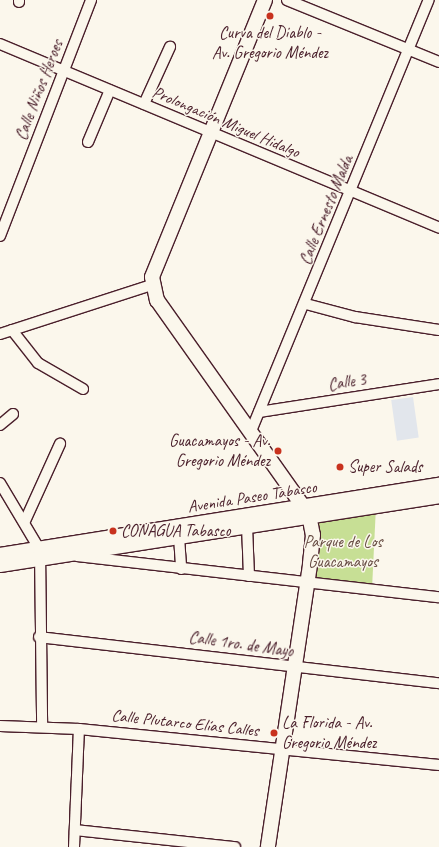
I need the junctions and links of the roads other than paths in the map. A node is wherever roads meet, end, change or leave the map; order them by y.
1 (91, 0) edge
2 (265, 0) edge
3 (287, 0) edge
4 (429, 0) edge
5 (1, 46) edge
6 (170, 47) dead end
7 (407, 49) junction
8 (439, 62) edge
9 (64, 71) junction
10 (110, 90) junction
11 (144, 104) junction
12 (211, 133) junction
13 (88, 142) dead end
14 (351, 192) junction
15 (439, 228) edge
16 (0, 236) edge
17 (152, 285) junction
18 (306, 304) junction
19 (12, 330) junction
20 (439, 330) edge
21 (0, 334) edge
22 (439, 384) edge
23 (83, 389) dead end
24 (259, 412) junction
25 (12, 414) dead end
26 (0, 425) edge
27 (251, 431) junction
28 (60, 444) dead end
29 (0, 483) edge
30 (439, 485) edge
31 (439, 496) edge
32 (306, 511) junction
33 (25, 521) junction
34 (247, 526) junction
35 (179, 537) junction
36 (116, 547) junction
37 (40, 554) junction
38 (0, 555) edge
39 (73, 555) junction
40 (106, 561) junction
41 (0, 566) edge
42 (181, 569) junction
43 (249, 576) junction
44 (306, 582) junction
45 (439, 597) edge
46 (39, 637) junction
47 (292, 667) junction
48 (439, 683) edge
49 (42, 725) junction
50 (0, 726) edge
51 (79, 728) junction
52 (282, 748) junction
53 (439, 765) edge
54 (75, 830) junction
55 (169, 843) edge
56 (74, 847) edge
57 (234, 847) edge
58 (268, 847) edge

1 - 9 street, Calle Niños Heroes
2 - 12 main road
3 - 7 street
4 - 7 street, Calle Ernesto Malda
5 - 9 street, Prolongación Miguel Hidalgo
6 - 11 street
7 - 8 street
7 - 14 street, Calle Ernesto Malda
9 - 10 street, Prolongación Miguel Hidalgo
9 - 16 street, Calle Niños Heroes
10 - 11 street, Prolongación Miguel Hidalgo
10 - 13 street
11 - 12 street, Prolongación Miguel Hidalgo
12 - 14 street, Prolongación Miguel Hidalgo
12 - 17 main road
14 - 15 street, Prolongación Miguel Hidalgo
14 - 18 street, Calle Ernesto Malda
17 - 19 street
17 - 27 main road
18 - 20 street
18 - 24 street, Calle Ernesto Malda
19 - 21 street
19 - 23 street
22 - 24 street, Calle 3
24 - 27 street, Calle Ernesto Malda
25 - 26 street
27 - 32 main road
28 - 33 street
29 - 33 street
30 - 32 main road, Avenida Paseo Tabasco
31 - 32 main road, Avenida Paseo Tabasco
32 - 34 main road, Avenida Paseo Tabasco
32 - 37 main road, Avenida Paseo Tabasco
32 - 44 main road
33 - 37 street
34 - 35 main road, Avenida Paseo Tabasco
34 - 43 street
35 - 36 main road, Avenida Paseo Tabasco
35 - 42 street
36 - 39 main road, Avenida Paseo Tabasco
36 - 40 main road
37 - 38 main road, Avenida Paseo Tabasco
37 - 39 main road, Avenida Paseo Tabasco
37 - 41 main road, Avenida Paseo Tabasco
37 - 46 street
39 - 40 street
40 - 42 street
42 - 43 street
43 - 44 street
44 - 45 street
44 - 47 main road
46 - 47 street, Calle 1ro. de Mayo
46 - 49 street
47 - 48 street, Calle 1ro. de Mayo
47 - 52 main road
49 - 50 street, Calle Plutarco Elías Calles
49 - 51 street, Calle Plutarco Elías Calles
51 - 52 street, Calle Plutarco Elías Calles
51 - 54 street
52 - 53 street, Calle Plutarco Elías Calles
52 - 58 main road
54 - 55 street
54 - 56 street
55 - 57 street

